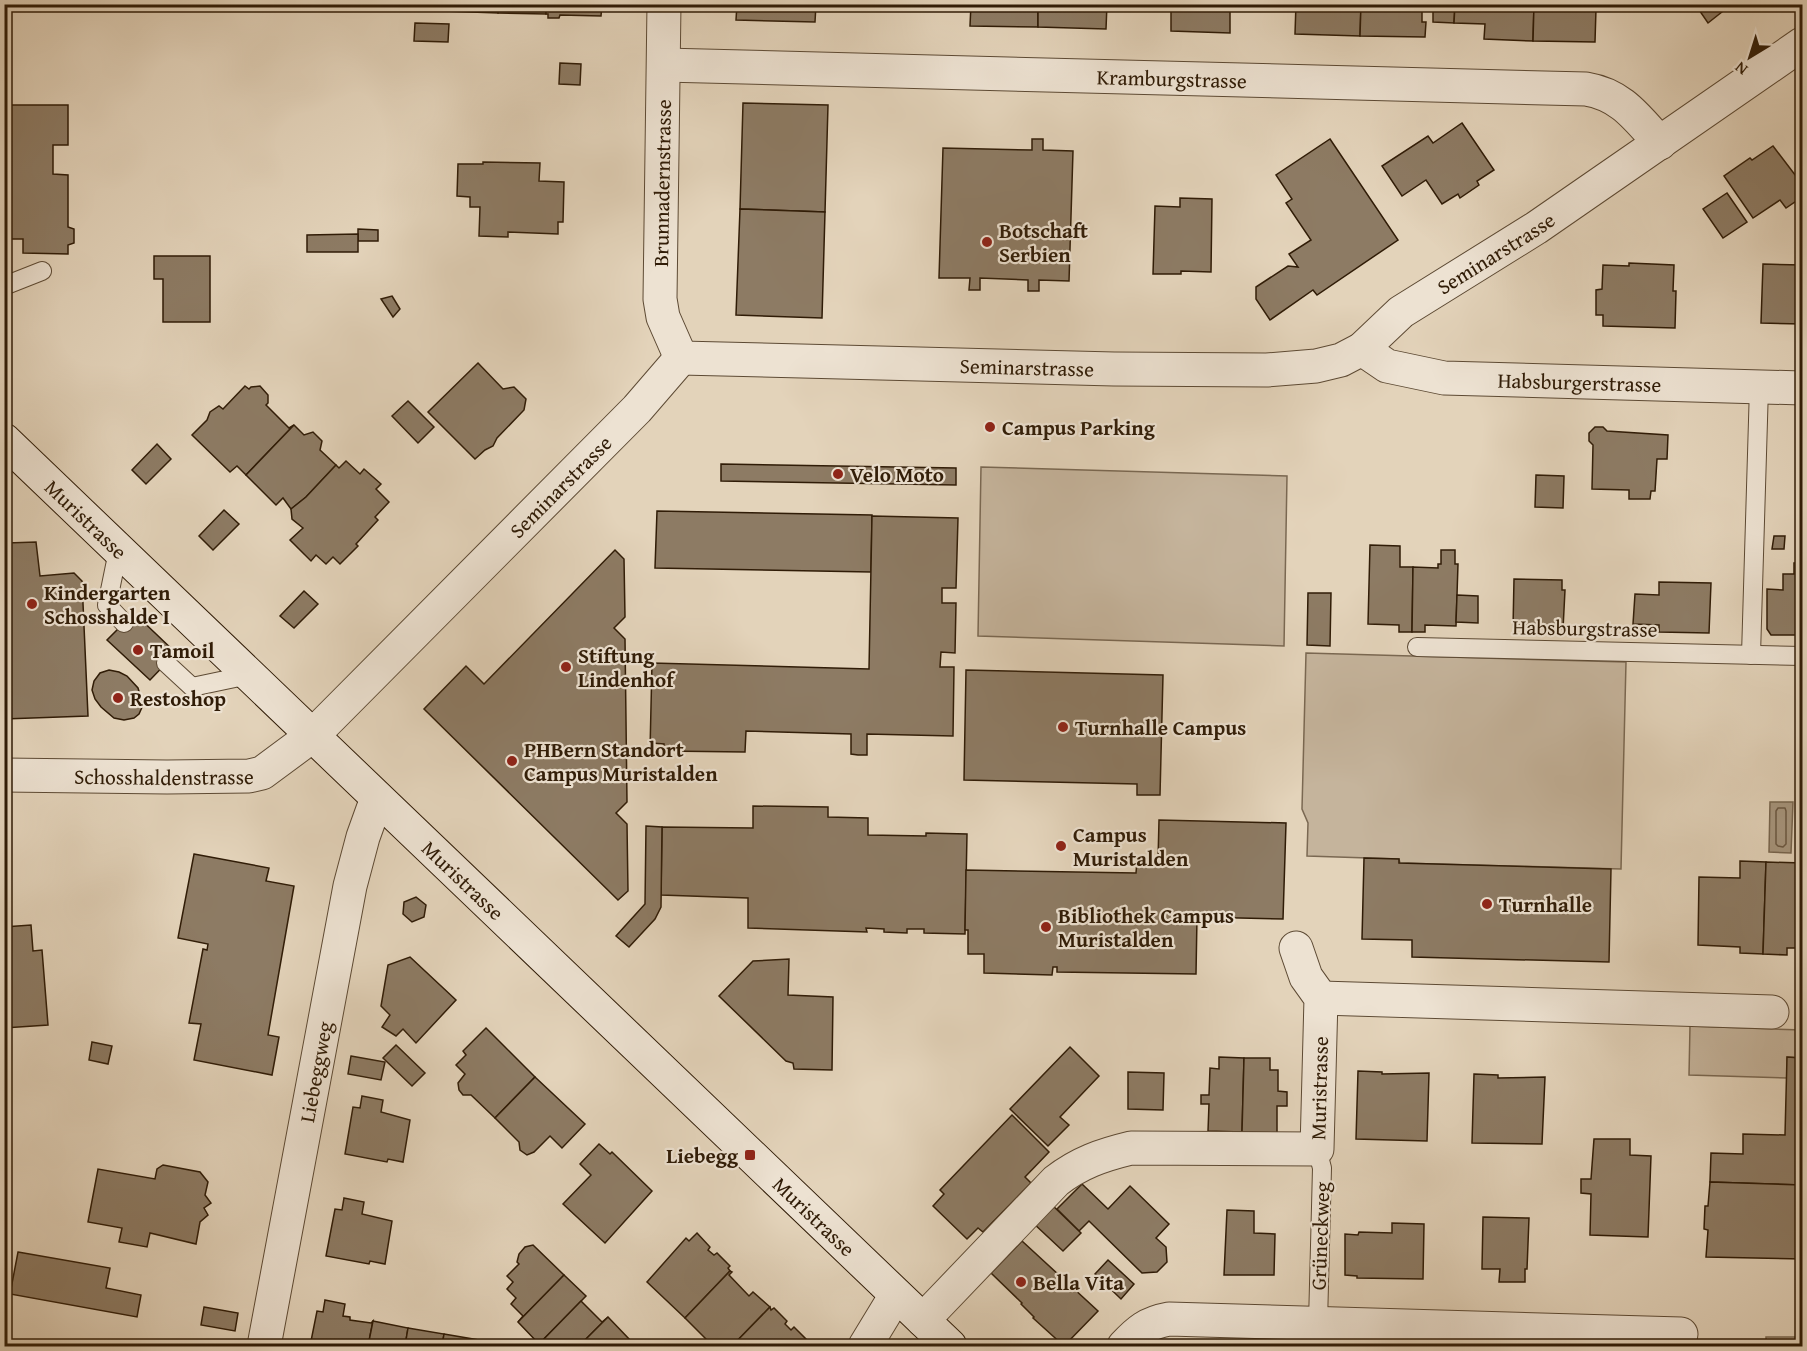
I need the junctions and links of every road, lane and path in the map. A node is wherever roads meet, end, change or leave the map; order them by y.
1 (664, 4) edge
2 (1803, 44) edge
3 (664, 65) junction
4 (1660, 143) junction
5 (42, 271) dead end
6 (4, 286) edge
7 (1362, 350) junction
8 (681, 358) junction
9 (1759, 387) junction
10 (1803, 388) edge
11 (4, 440) edge
12 (118, 551) junction
13 (124, 623) dead end
14 (1417, 647) dead end
15 (1751, 655) junction
16 (1803, 656) edge
17 (166, 663) dead end
18 (249, 675) junction
19 (312, 736) junction
20 (4, 775) edge
21 (377, 798) junction
22 (1296, 948) dead end
23 (1321, 998) junction
24 (1773, 1012) dead end
25 (1317, 1149) junction
26 (896, 1295) junction
27 (923, 1320) junction
28 (1318, 1323) junction
29 (1681, 1334) dead end
30 (1492, 1337) edge
31 (264, 1347) edge
32 (865, 1347) edge
33 (950, 1347) edge
34 (1124, 1347) edge

1 - 3 street, Brunnadernstrasse
2 - 4 street, Seminarstrasse
3 - 4 street, Kramburgstrasse
3 - 8 street, Brunnadernstrasse
4 - 7 street, Seminarstrasse
5 - 6 lane
7 - 8 street, Seminarstrasse
7 - 9 street, Habsburgerstrasse
8 - 19 street, Seminarstrasse
9 - 10 street, Habsburgerstrasse
9 - 15 lane
11 - 12 street, Muristrasse
12 - 13 lane
12 - 18 street, Muristrasse
14 - 15 lane, Habsburgstrasse
15 - 16 lane, Habsburgstrasse
17 - 18 lane
18 - 19 street, Muristrasse
19 - 20 street, Schosshaldenstrasse
19 - 21 street, Muristrasse
21 - 26 street, Muristrasse
21 - 31 street, Liebeggweg
22 - 23 street
23 - 24 street
23 - 25 street, Muristrasse
25 - 27 street, Muristrasse
25 - 28 lane, Grüneckweg
26 - 27 street, Muristrasse
26 - 32 street
27 - 33 street, Muristrasse
28 - 30 street
28 - 34 street
29 - 30 street

